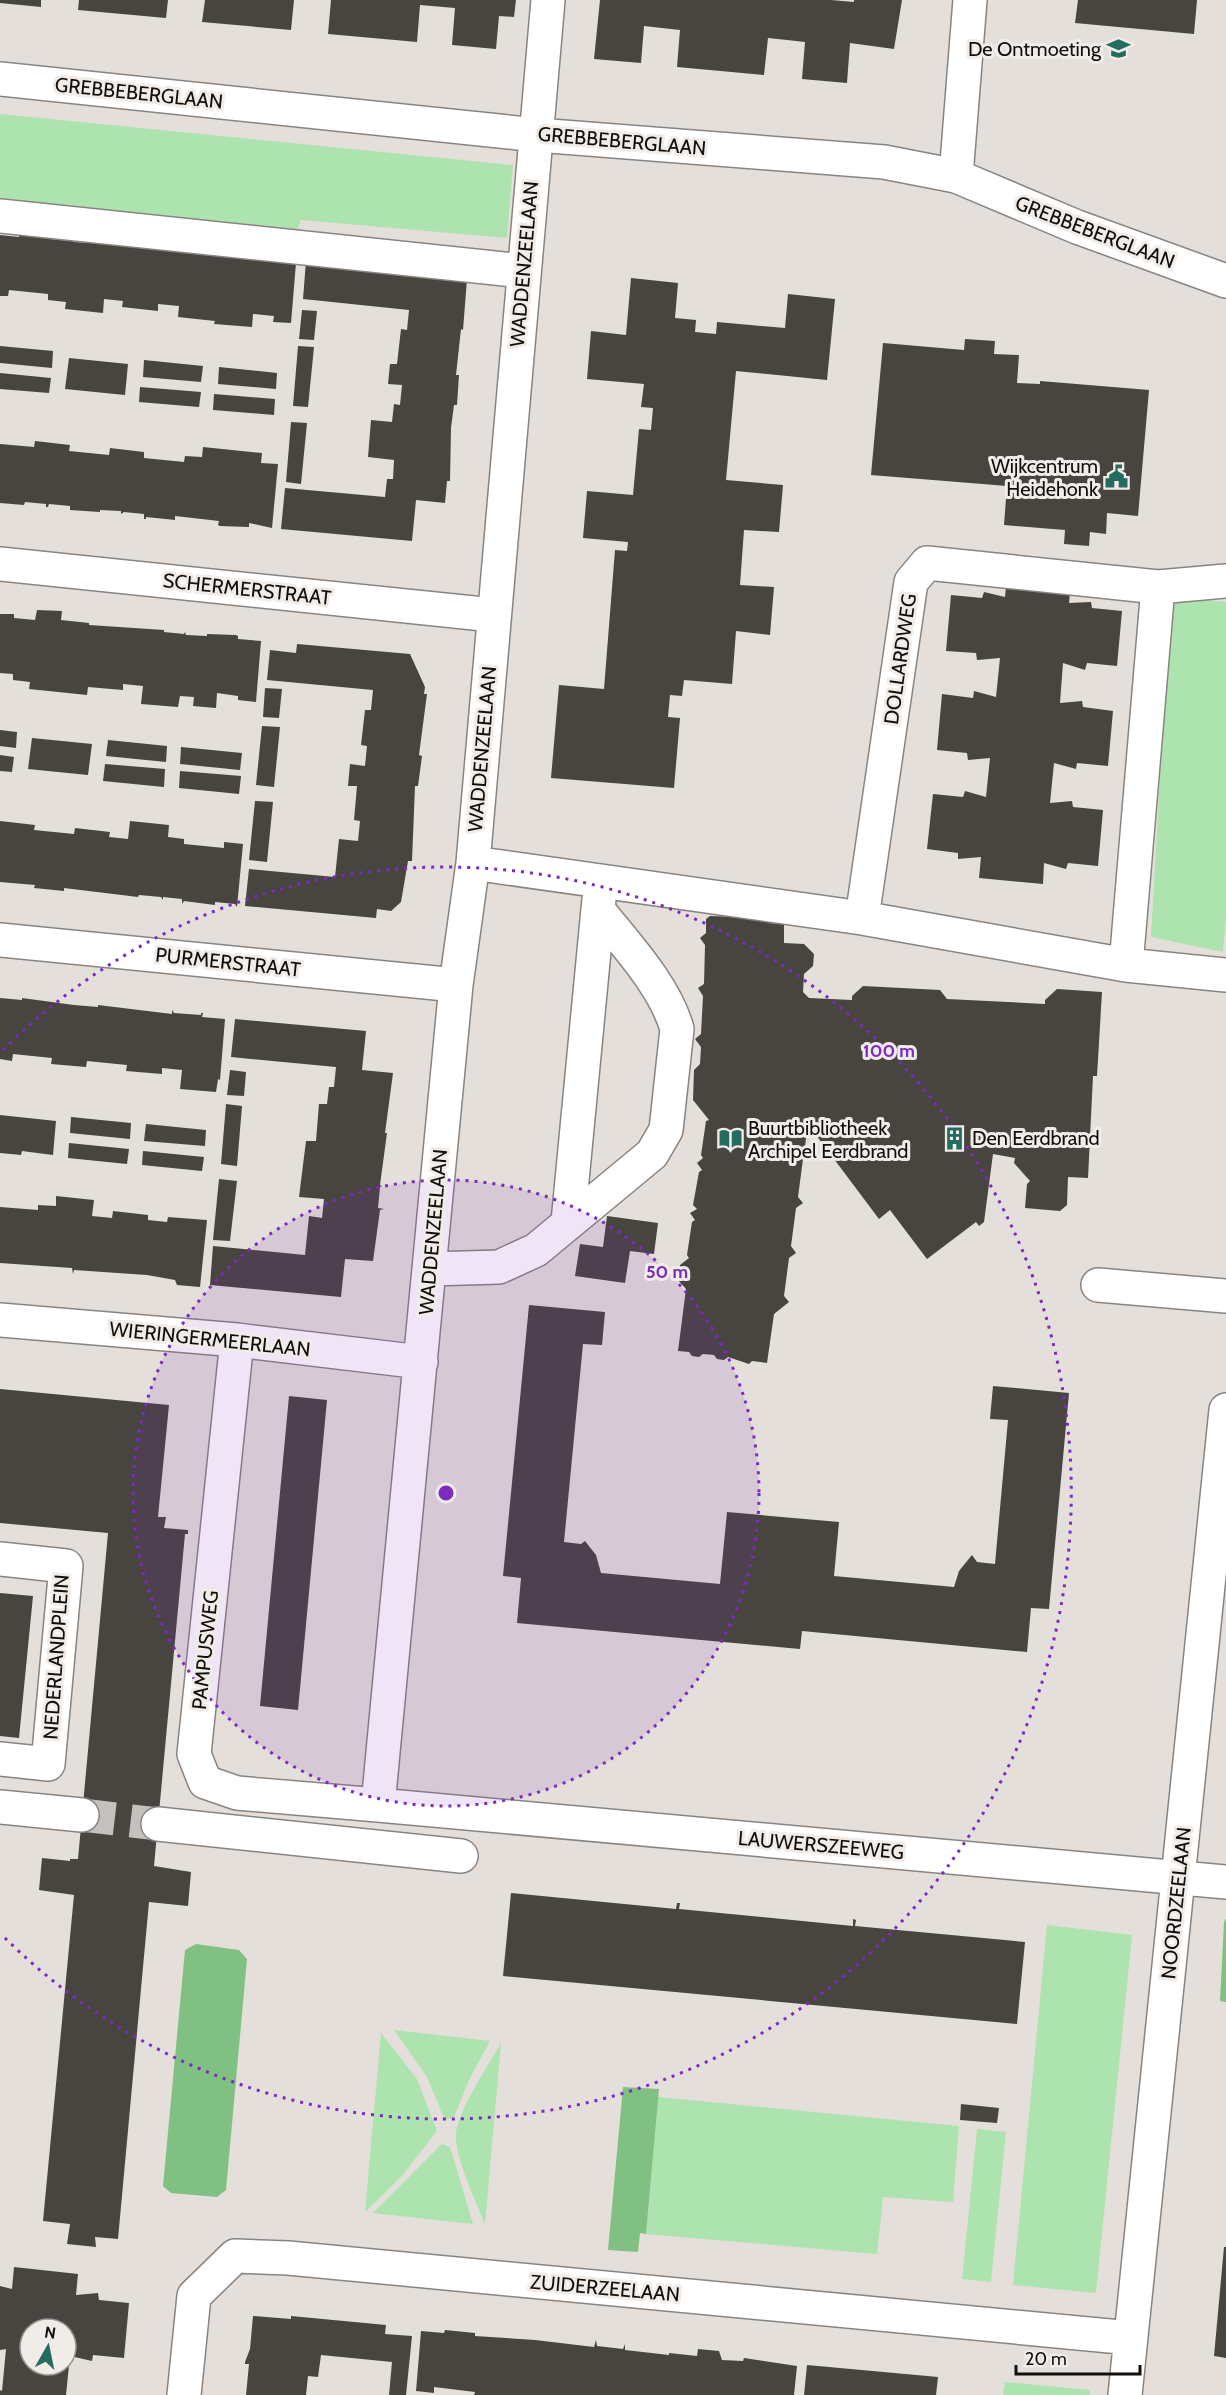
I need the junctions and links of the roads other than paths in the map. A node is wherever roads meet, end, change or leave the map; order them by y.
1 (548, 0) edge
2 (970, 0) edge
3 (0, 79) edge
4 (537, 135) junction
5 (956, 176) junction
6 (0, 216) edge
7 (523, 271) junction
8 (1226, 281) edge
9 (0, 564) edge
10 (1226, 581) edge
11 (1158, 587) junction
12 (493, 615) junction
13 (473, 863) junction
14 (600, 896) junction
15 (862, 918) junction
16 (0, 940) edge
17 (1126, 965) junction
18 (1226, 975) edge
19 (456, 985) junction
20 (568, 1222) junction
21 (430, 1269) junction
22 (1098, 1285) dead end
23 (1226, 1296) edge
24 (0, 1320) edge
25 (237, 1340) junction
26 (421, 1362) junction
27 (1225, 1430) edge
28 (0, 1559) edge
29 (1, 1768) edge
30 (378, 1805) junction
31 (0, 1807) edge
32 (465, 1813) joint
33 (82, 1815) tunnel mouth
34 (158, 1824) tunnel mouth
35 (461, 1856) dead end
36 (1178, 1877) junction
37 (1226, 1882) edge
38 (1131, 2338) junction
39 (184, 2395) edge
40 (1125, 2395) edge
41 (1130, 2395) edge

1 - 4 street, WADDENZEELAAN
2 - 5 street
3 - 4 street, GREBBEBERGLAAN
4 - 5 street, GREBBEBERGLAAN
4 - 7 street, WADDENZEELAAN
5 - 8 street, GREBBEBERGLAAN
6 - 7 street
7 - 12 street, WADDENZEELAAN
9 - 12 street, SCHERMERSTRAAT
10 - 11 street, DOLLARDWEG
11 - 15 street, DOLLARDWEG
11 - 17 street
12 - 13 street, WADDENZEELAAN
13 - 14 street
13 - 19 street, WADDENZEELAAN
14 - 15 street
14 - 20 street
14 - 20 street
15 - 17 street
16 - 19 street, PURMERSTRAAT
17 - 18 street
19 - 21 street, WADDENZEELAAN
20 - 21 street
21 - 26 street, WADDENZEELAAN
22 - 23 street
24 - 25 street, WIERINGERMEERLAAN
25 - 26 street, WIERINGERMEERLAAN
25 - 30 street, PAMPUSWEG
26 - 30 street
27 - 36 street, NOORDZEELAAN
28 - 29 street, NEDERLANDPLEIN
30 - 32 street, PAMPUSWEG
31 - 33 street
32 - 36 street, LAUWERSZEEWEG
34 - 35 street
36 - 37 street, LAUWERSZEEWEG
36 - 38 street, NOORDZEELAAN
38 - 39 street, ZUIDERZEELAAN
38 - 40 street, NOORDZEELAAN
40 - 41 street

